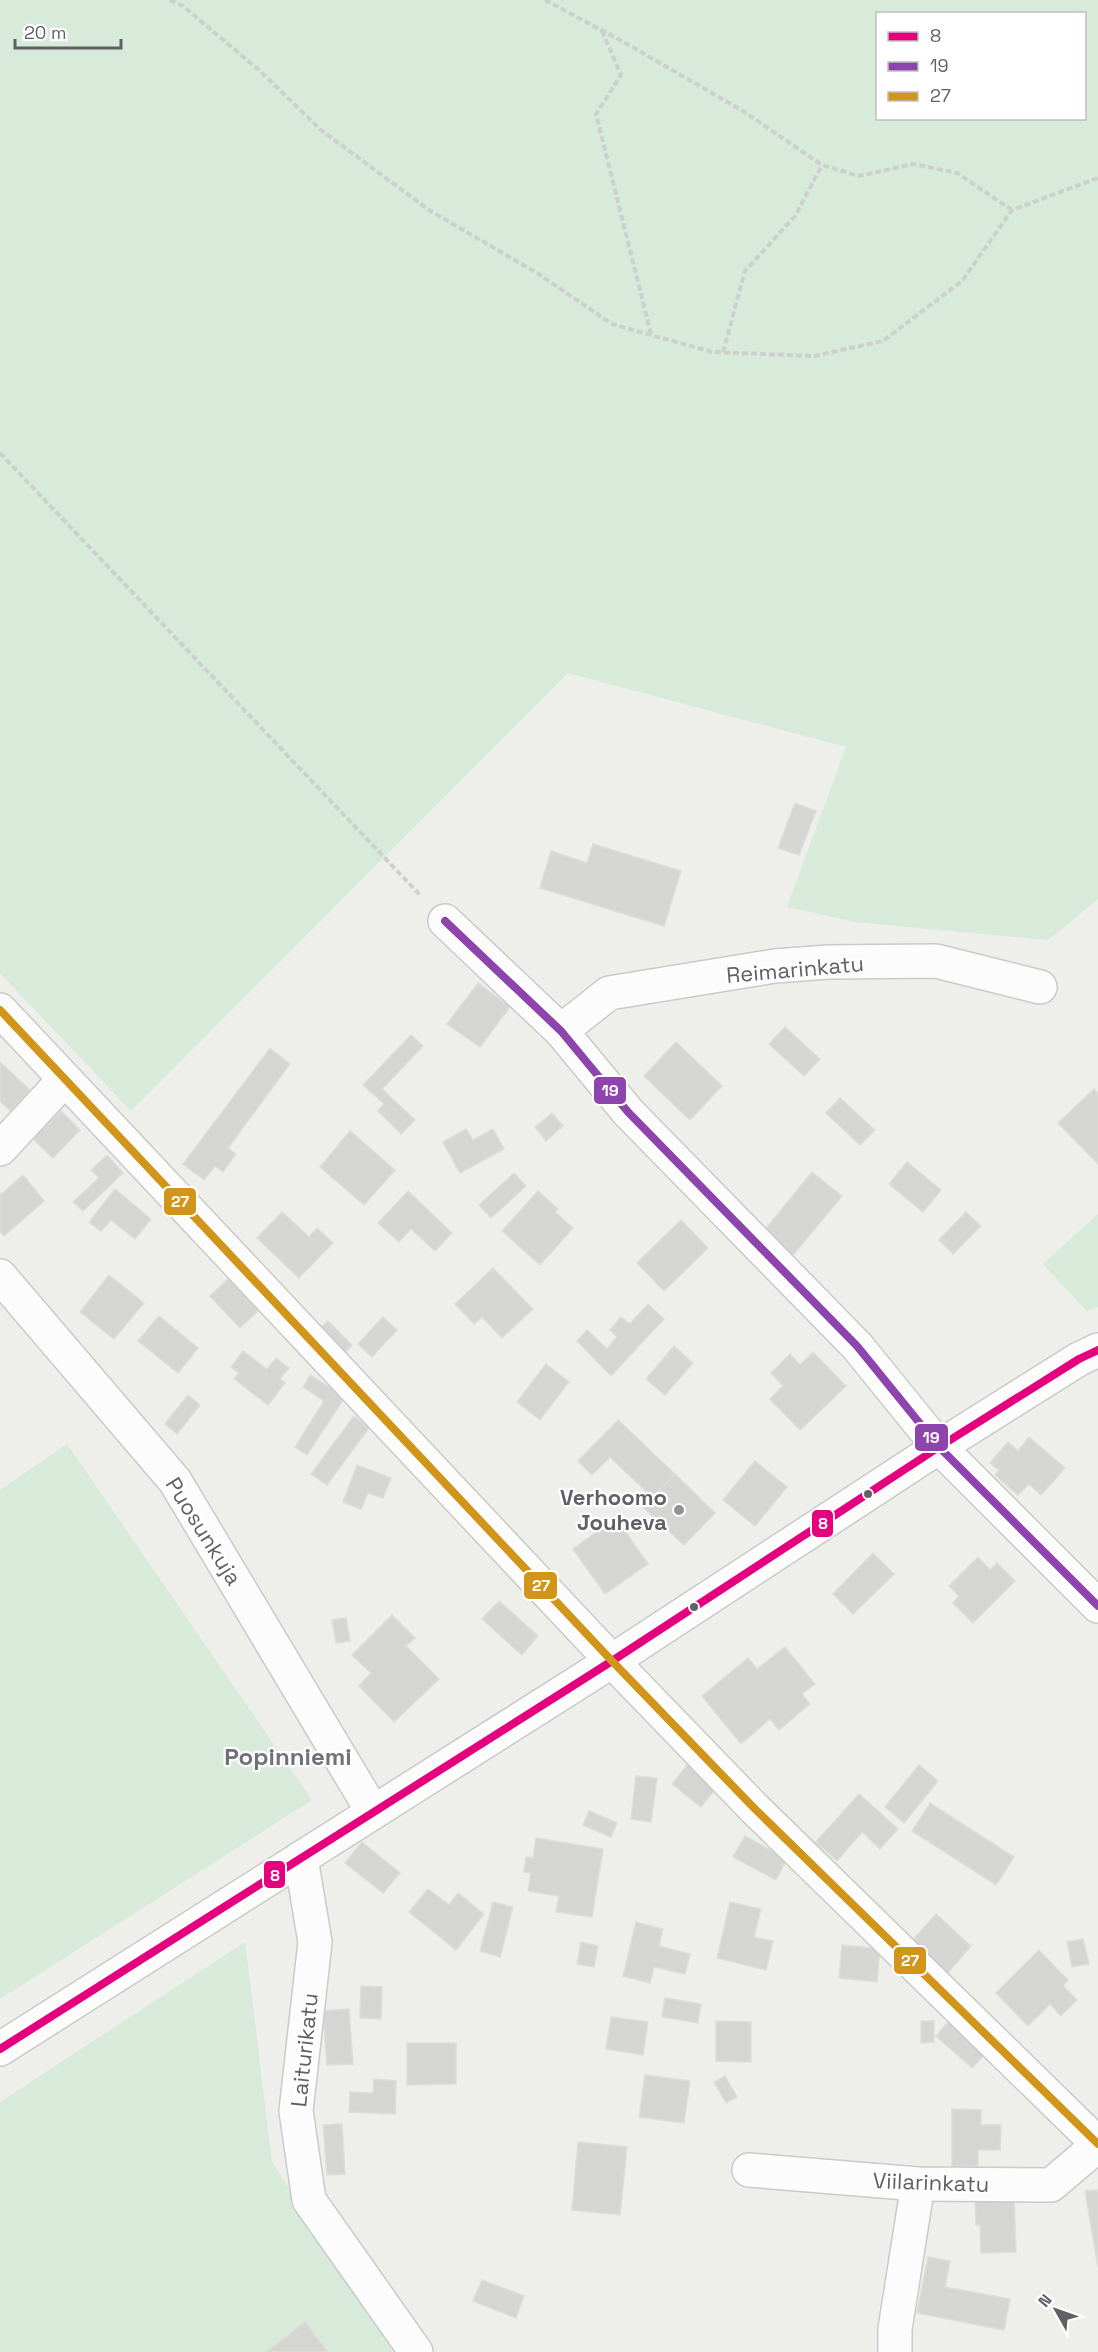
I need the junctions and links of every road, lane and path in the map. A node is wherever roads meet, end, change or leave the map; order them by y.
1 (170, 0) edge
2 (545, 0) edge
3 (602, 31) junction
4 (822, 165) junction
5 (1098, 178) edge
6 (1012, 210) junction
7 (651, 334) junction
8 (723, 352) junction
9 (0, 453) edge
10 (445, 921) joint
11 (1040, 987) dead end
12 (0, 1010) edge
13 (561, 1031) junction
14 (64, 1080) junction
15 (0, 1149) edge
16 (0, 1276) edge
17 (1098, 1350) edge
18 (939, 1447) junction
19 (1098, 1606) edge
20 (612, 1661) junction
21 (374, 1812) junction
22 (301, 1857) junction
23 (0, 2049) edge
24 (1098, 2144) edge
25 (749, 2170) dead end
26 (918, 2184) junction
27 (416, 2352) edge
28 (895, 2352) edge

1 - 7 path
2 - 3 path
3 - 4 path
3 - 7 path
4 - 6 path
4 - 8 path
5 - 6 path
6 - 8 path
7 - 8 path
9 - 10 path
10 - 13 street
11 - 13 street, Reimarinkatu
12 - 14 street
13 - 18 street
14 - 15 street
14 - 20 street
16 - 21 street, Puosunkuja
17 - 18 street
18 - 19 street
18 - 20 street
20 - 21 street
20 - 24 street
21 - 22 street
22 - 23 street
22 - 27 street, Laiturikatu
24 - 26 street, Viilarinkatu
25 - 26 street, Viilarinkatu
26 - 28 street

